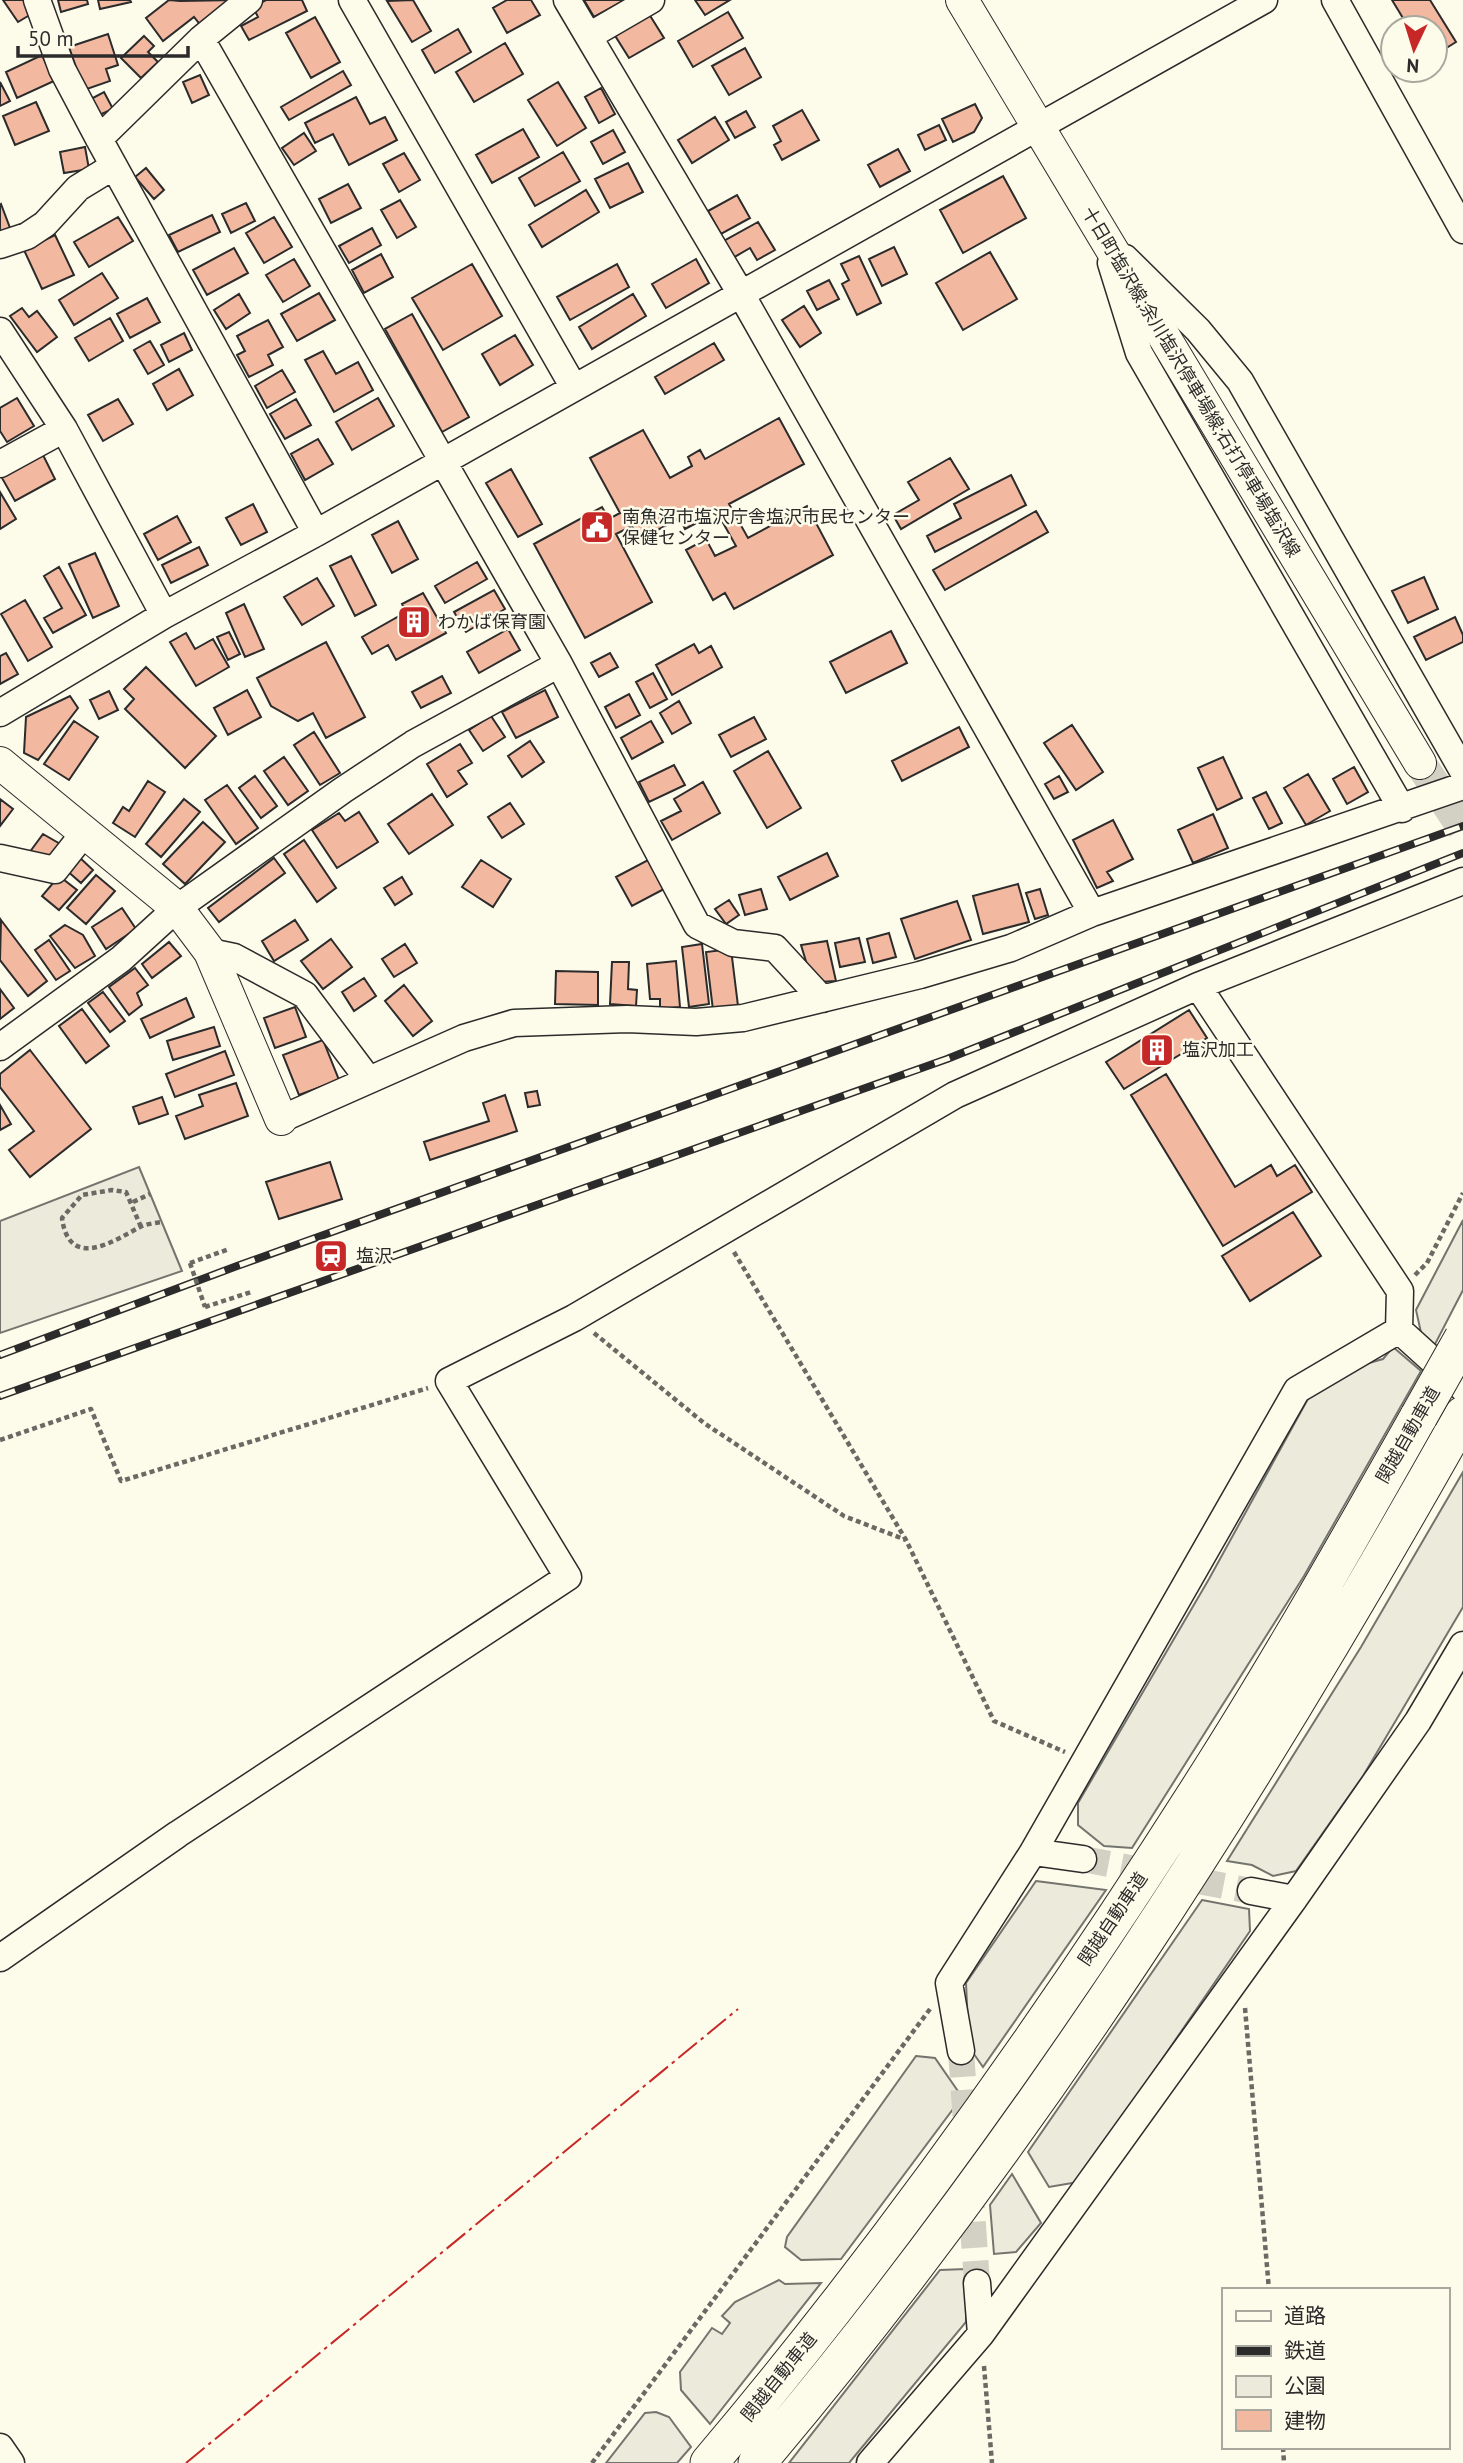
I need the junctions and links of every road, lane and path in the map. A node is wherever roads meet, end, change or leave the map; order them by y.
1 (37, 0) edge
2 (249, 0) edge
3 (352, 0) edge
4 (567, 0) edge
5 (651, 0) edge
6 (962, 0) edge
7 (1264, 0) edge
8 (1335, 0) edge
9 (589, 36) junction
10 (201, 39) junction
11 (1038, 127) junction
12 (99, 139) junction
13 (114, 166) junction
14 (1463, 230) edge
15 (1103, 236) junction
16 (0, 245) edge
17 (741, 294) junction
18 (4, 343) edge
19 (572, 386) junction
20 (64, 429) junction
21 (444, 461) junction
22 (0, 464) edge
23 (316, 533) junction
24 (164, 615) junction
25 (559, 663) junction
26 (0, 713) edge
27 (0, 763) edge
28 (1420, 763) tunnel mouth
29 (1463, 771) edge
30 (1463, 786) edge
31 (1402, 809) junction
32 (85, 832) junction
33 (0, 858) edge
34 (1460, 888) edge
35 (177, 908) junction
36 (1092, 913) junction
37 (210, 952) junction
38 (1198, 986) junction
39 (822, 999) junction
40 (0, 1047) edge
41 (368, 1079) junction
42 (281, 1119) joint
43 (1463, 1193) edge
44 (150, 1194) dead end
45 (133, 1202) junction
46 (162, 1222) dead end
47 (141, 1227) junction
48 (720, 1230) junction
49 (229, 1249) dead end
50 (1400, 1291) junction
51 (251, 1292) dead end
52 (574, 1318) junction
53 (1399, 1330) junction
54 (1463, 1338) edge
55 (449, 1381) junction
56 (1463, 1388) edge
57 (1458, 1424) edge
58 (0, 1440) edge
59 (906, 1540) junction
60 (1463, 1645) edge
61 (1085, 1761) junction
62 (1033, 1852) junction
63 (1083, 1859) tunnel mouth
64 (1251, 1891) tunnel mouth
65 (1294, 1899) junction
66 (0, 1958) edge
67 (1242, 1972) junction
68 (950, 1983) junction
69 (961, 2051) tunnel mouth
70 (977, 2283) tunnel mouth
71 (1269, 2288) edge
72 (981, 2334) junction
73 (0, 2447) edge
74 (11, 2463) edge
75 (592, 2463) edge
76 (709, 2463) edge
77 (757, 2463) edge
78 (870, 2463) edge
79 (992, 2463) edge

1 - 12 street
2 - 10 street
3 - 19 street
4 - 9 street
5 - 9 street
6 - 11 main road, 十日町塩沢線;余川塩沢停車場線;石打停車場塩沢線
7 - 11 street
8 - 14 street
9 - 17 street
10 - 12 street
10 - 21 street
11 - 15 main road, 十日町塩沢線;余川塩沢停車場線;石打停車場塩沢線
11 - 17 street
12 - 13 street
13 - 16 street
13 - 23 street
15 - 28 main road, 十日町塩沢線;余川塩沢停車場線;石打停車場塩沢線
15 - 29 street
15 - 31 street
17 - 19 street
17 - 36 street
18 - 20 street
19 - 21 street
20 - 22 street
20 - 24 street
21 - 23 street
21 - 25 street
23 - 24 street
24 - 26 street
25 - 35 street
25 - 39 street
27 - 32 main road
30 - 31 street
31 - 36 street
32 - 33 street
32 - 35 main road
34 - 38 street
35 - 37 main road
35 - 40 street
36 - 39 street
37 - 41 street
37 - 42 main road
38 - 48 street
38 - 50 street
39 - 41 street
41 - 42 street
43 - 50 path
44 - 45 path
45 - 47 path
45 - 47 path
46 - 47 path
48 - 52 street
48 - 59 path
49 - 51 path, bridge
50 - 53 street
52 - 55 street
52 - 59 path
53 - 56 street
53 - 61 street
54 - 76 highway, 関越自動車道, bridge
55 - 58 path
55 - 66 street
57 - 77 highway, 関越自動車道
59 - 61 path
60 - 65 street
61 - 62 street
62 - 63 street
62 - 68 street
64 - 65 street
65 - 67 street
67 - 71 path
67 - 72 street
68 - 69 street
68 - 75 path
70 - 72 street
72 - 78 street
72 - 79 path
73 - 74 street

